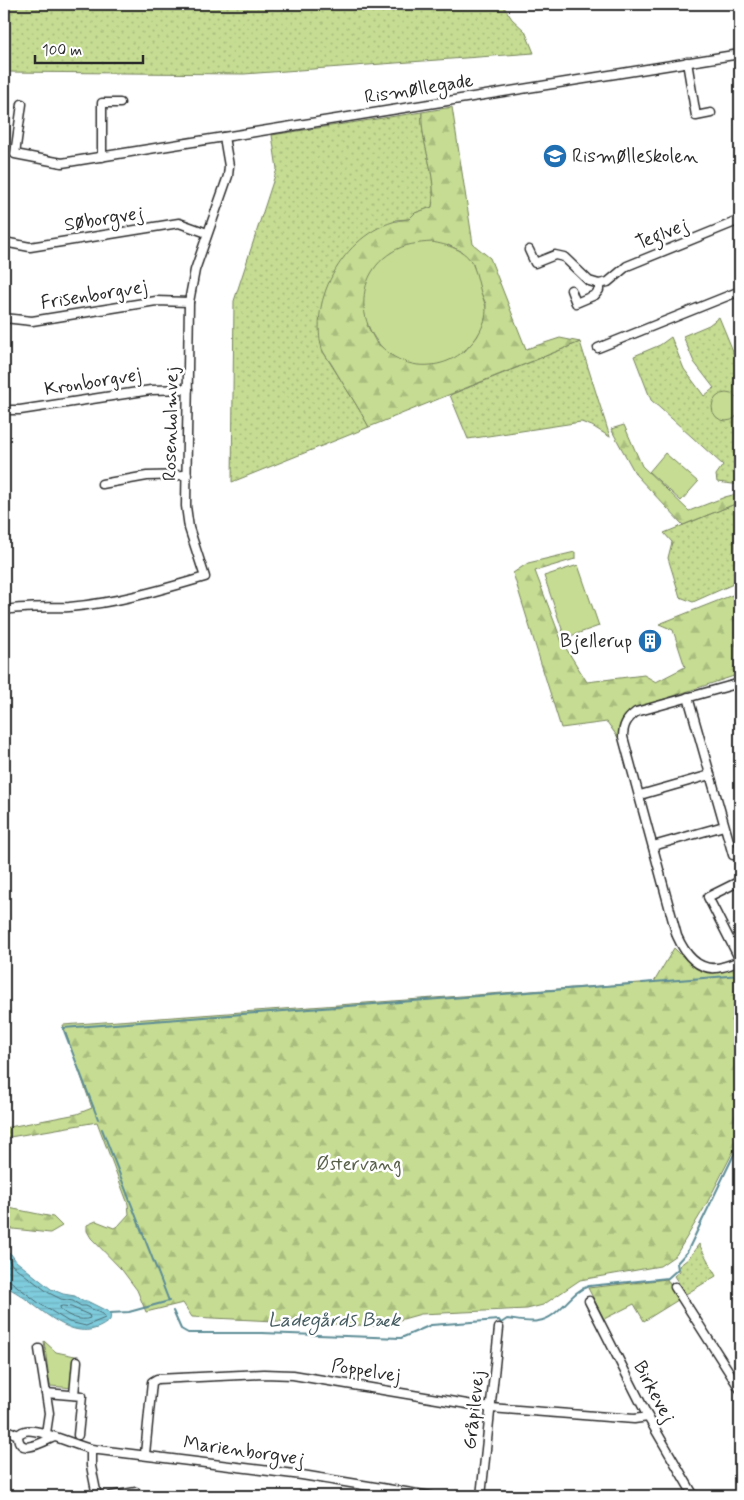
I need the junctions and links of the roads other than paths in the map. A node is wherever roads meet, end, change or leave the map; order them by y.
1 (740, 54) edge
2 (687, 62) junction
3 (120, 103) dead end
4 (22, 104) dead end
5 (711, 114) dead end
6 (224, 137) junction
7 (102, 156) junction
8 (740, 220) edge
9 (207, 233) junction
10 (4, 242) edge
11 (529, 250) dead end
12 (600, 284) junction
13 (571, 290) dead end
14 (740, 291) edge
15 (189, 302) junction
16 (4, 318) edge
17 (598, 348) dead end
18 (188, 389) junction
19 (4, 410) edge
20 (187, 475) junction
21 (102, 484) dead end
22 (4, 609) edge
23 (740, 684) edge
24 (688, 697) junction
25 (710, 775) junction
26 (640, 795) junction
27 (724, 826) junction
28 (653, 846) junction
29 (733, 855) dead end
30 (740, 881) edge
31 (740, 960) edge
32 (675, 1287) dead end
33 (588, 1301) dead end
34 (499, 1328) dead end
35 (39, 1349) dead end
36 (77, 1362) dead end
37 (740, 1389) edge
38 (46, 1392) junction
39 (74, 1395) junction
40 (491, 1408) junction
41 (648, 1417) junction
42 (4, 1429) edge
43 (46, 1433) junction
44 (18, 1435) junction
45 (78, 1435) dead end
46 (54, 1437) junction
47 (91, 1449) junction
48 (145, 1454) junction
49 (390, 1493) edge
50 (96, 1496) edge
51 (112, 1496) edge
52 (137, 1496) edge
53 (430, 1496) edge
54 (481, 1496) edge
55 (694, 1496) edge

1 - 2 street, Rismøllegade
2 - 5 street
2 - 6 street, Rismøllegade
3 - 7 street
4 - 7 street, Rismøllegade
6 - 7 street, Rismøllegade
6 - 9 street, Rosenholmvej
8 - 12 street, Teglvej
9 - 10 street, Søborgvej
9 - 15 street, Rosenholmvej
11 - 12 street
12 - 13 street, Teglvej
14 - 17 street
15 - 16 street, Frisenborgvej
15 - 18 street, Rosenholmvej
18 - 19 street, Kronborgvej
18 - 20 street, Rosenholmvej
20 - 21 street
20 - 22 street, Rosenholmvej
23 - 24 street
24 - 25 street
24 - 26 street
25 - 26 street
25 - 27 street
26 - 28 street
27 - 28 street
27 - 29 street
28 - 31 street
30 - 31 street
32 - 37 street
33 - 41 street, Birkevej
34 - 40 street, Gråpilevej
35 - 38 street
36 - 39 street
38 - 39 street
38 - 43 street
39 - 45 street
40 - 41 street, Poppelvej
40 - 48 street, Poppelvej
40 - 54 street, Gråpilevej
41 - 55 street, Birkevej
42 - 44 street, Marienborgvej
43 - 44 street, Marienborgvej
43 - 46 street, Marienborgvej
44 - 46 street, Marienborgvej
46 - 47 street, Marienborgvej
47 - 48 street, Marienborgvej
47 - 50 street
48 - 49 street, Marienborgvej
49 - 53 street, Marienborgvej
51 - 52 street

